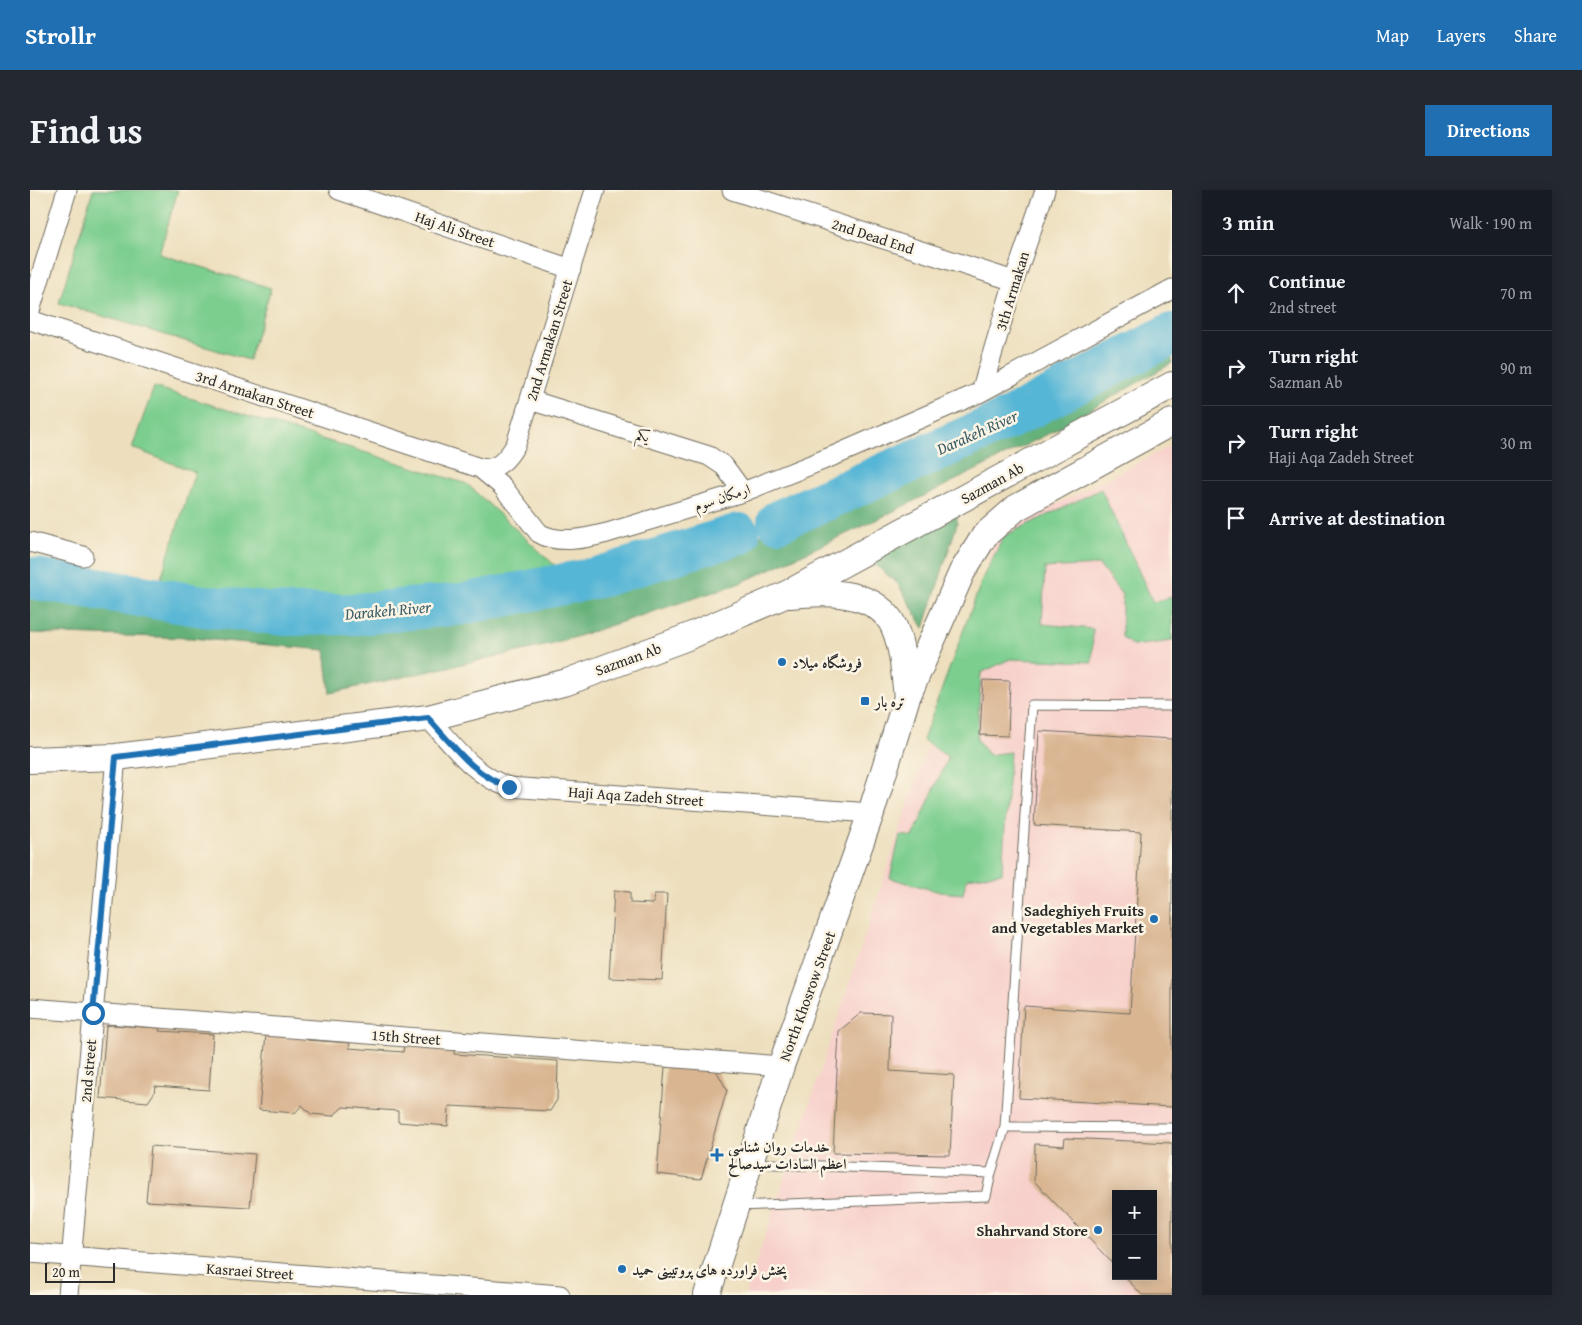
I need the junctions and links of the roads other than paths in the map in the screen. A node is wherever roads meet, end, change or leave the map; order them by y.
1 (67, 190) edge
2 (338, 190) edge
3 (595, 190) edge
4 (732, 190) edge
5 (1045, 190) edge
6 (571, 269) junction
7 (1014, 281) junction
8 (1172, 289) edge
9 (30, 311) edge
10 (30, 320) edge
11 (1170, 391) edge
12 (981, 392) junction
13 (530, 400) junction
14 (1172, 422) edge
15 (480, 468) junction
16 (743, 492) junction
17 (30, 542) edge
18 (83, 556) dead end
19 (785, 595) junction
20 (907, 697) junction
21 (1172, 706) edge
22 (428, 718) junction
23 (116, 757) junction
24 (30, 760) edge
25 (871, 813) junction
26 (30, 1008) edge
27 (93, 1013) junction
28 (781, 1066) junction
29 (1005, 1126) junction
30 (1172, 1128) edge
31 (751, 1163) junction
32 (991, 1173) junction
33 (737, 1206) junction
34 (30, 1254) edge
35 (72, 1257) junction
36 (68, 1295) edge
37 (560, 1295) edge
38 (707, 1295) edge

1 - 9 street
2 - 6 street, Haj Ali Street
3 - 6 street, 2nd Armakan Street
4 - 7 street, 2nd Dead End
5 - 7 street, 3th Armakan
6 - 13 street, 2nd Armakan Street
7 - 12 street, 3th Armakan
8 - 12 street, ارمکان سوم
10 - 15 street, 3rd Armakan Street
11 - 19 main road, Sazman Ab
12 - 16 street, ارمکان سوم
13 - 15 street, 2nd Armakan Street
13 - 16 street, یکم
14 - 20 main road
15 - 16 street, ارمکان سوم
17 - 18 street
19 - 20 main road
19 - 22 main road, Sazman Ab
20 - 25 main road, North Khosrow Street
21 - 29 lane
22 - 23 main road, Sazman Ab
22 - 25 street, Haji Aqa Zadeh Street
23 - 24 main road, Sazman Ab
23 - 27 street, 2nd street
25 - 28 main road, North Khosrow Street
26 - 27 street, 15th Street
27 - 28 street, 15th Street
27 - 35 street, 2nd street
28 - 31 main road, North Khosrow Street
29 - 30 lane
29 - 32 lane
31 - 32 lane
31 - 33 main road, North Khosrow Street
32 - 33 lane
33 - 38 main road, North Khosrow Street
34 - 35 street, Kasraei Street
35 - 36 street, 2nd street
35 - 37 street, Kasraei Street

